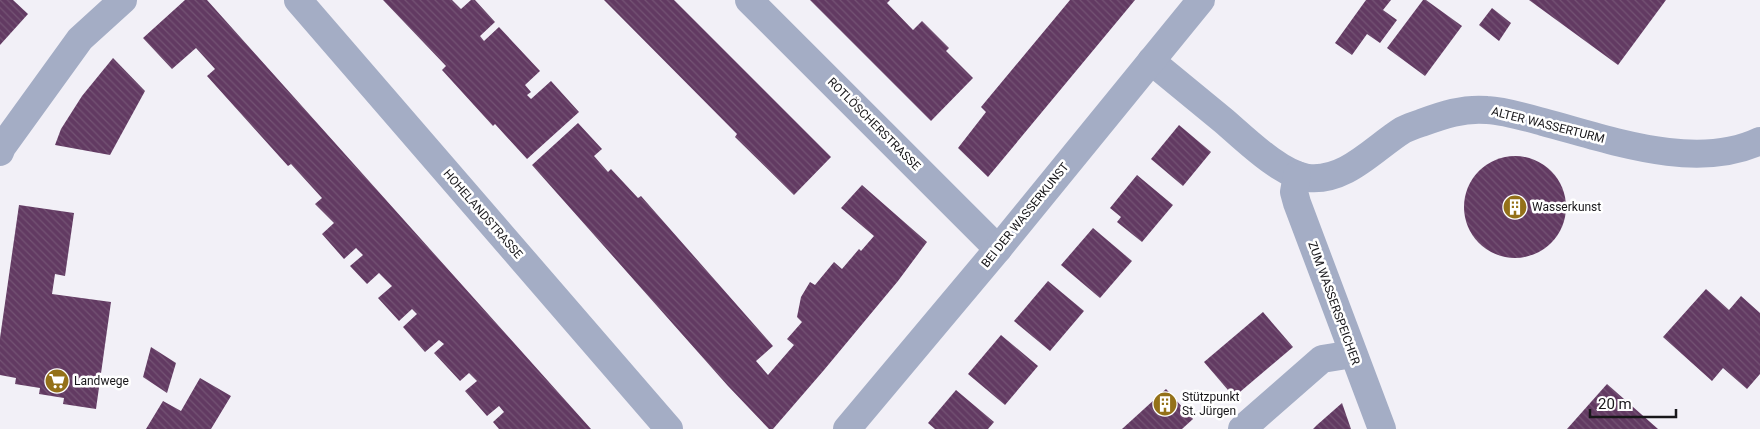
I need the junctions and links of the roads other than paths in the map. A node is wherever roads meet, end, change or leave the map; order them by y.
1 (123, 0) edge
2 (298, 0) edge
3 (749, 0) edge
4 (1201, 0) edge
5 (1151, 61) junction
6 (1760, 141) edge
7 (1, 148) edge
8 (1297, 175) junction
9 (998, 249) junction
10 (1353, 354) junction
11 (669, 429) edge
12 (848, 429) edge
13 (1242, 429) edge
14 (1382, 429) edge

1 - 7 street
2 - 11 street, HOHELANDSTRASSE
3 - 9 street, ROTLÖSCHERSTRASSE
4 - 5 street, BEI DER WASSERKUNST
5 - 8 street, ALTER WASSERTURM
5 - 9 street, BEI DER WASSERKUNST
6 - 8 street, ALTER WASSERTURM
8 - 10 street, ZUM WASSERSPEICHER
9 - 12 street, BEI DER WASSERKUNST
10 - 13 street
10 - 14 street, ZUM WASSERSPEICHER

